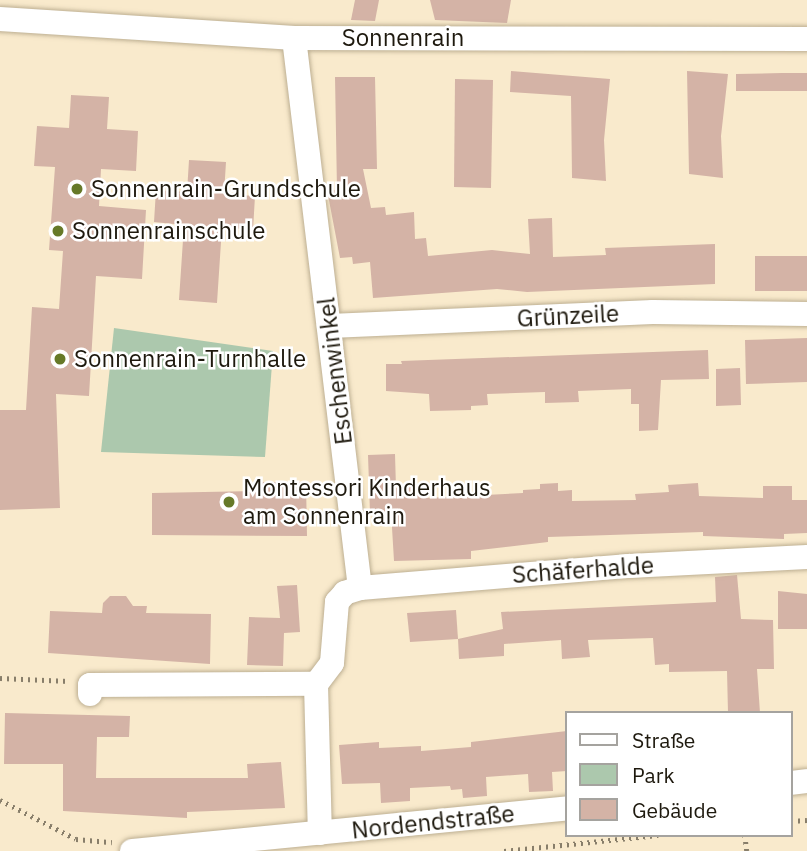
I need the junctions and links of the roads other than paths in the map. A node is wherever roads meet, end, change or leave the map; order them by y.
1 (0, 19) edge
2 (294, 38) junction
3 (807, 38) edge
4 (807, 314) edge
5 (330, 326) junction
6 (807, 557) edge
7 (360, 588) junction
8 (316, 684) junction
9 (90, 689) road end
10 (566, 808) edge
11 (320, 833) junction
12 (140, 850) edge

1 - 2 street, Sonnenrain
2 - 3 street, Sonnenrain
2 - 5 street, Eschenwinkel
4 - 5 street, Grünzeile
5 - 7 street, Eschenwinkel
6 - 7 street, Schäferhalde
7 - 8 street
8 - 9 street
8 - 11 street
10 - 11 street, Nordendstraße
11 - 12 street, Nordendstraße

